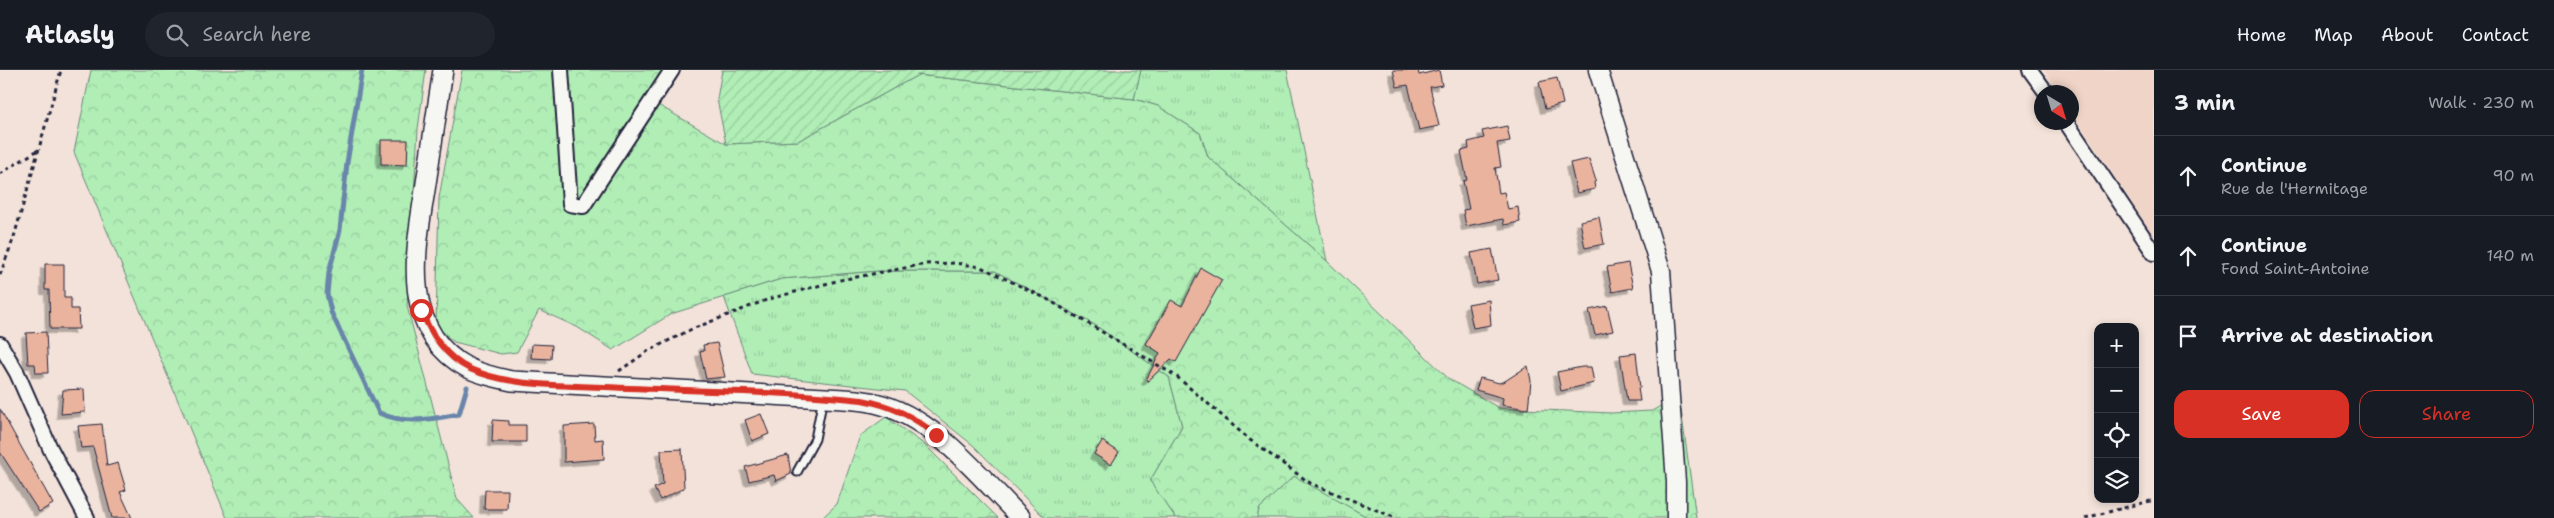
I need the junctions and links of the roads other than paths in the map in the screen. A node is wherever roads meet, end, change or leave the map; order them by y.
1 (443, 70) edge
2 (561, 70) edge
3 (672, 70) edge
4 (1598, 70) edge
5 (2030, 70) edge
6 (2041, 85) edge
7 (2071, 130) edge
8 (2154, 253) edge
9 (0, 344) edge
10 (824, 398) junction
11 (797, 472) dead end
12 (87, 518) edge
13 (1022, 518) edge
14 (1676, 518) edge

1 - 10 main road
2 - 3 street
4 - 14 street
5 - 6 street
7 - 8 street
9 - 12 street
10 - 11 lane
10 - 13 main road

